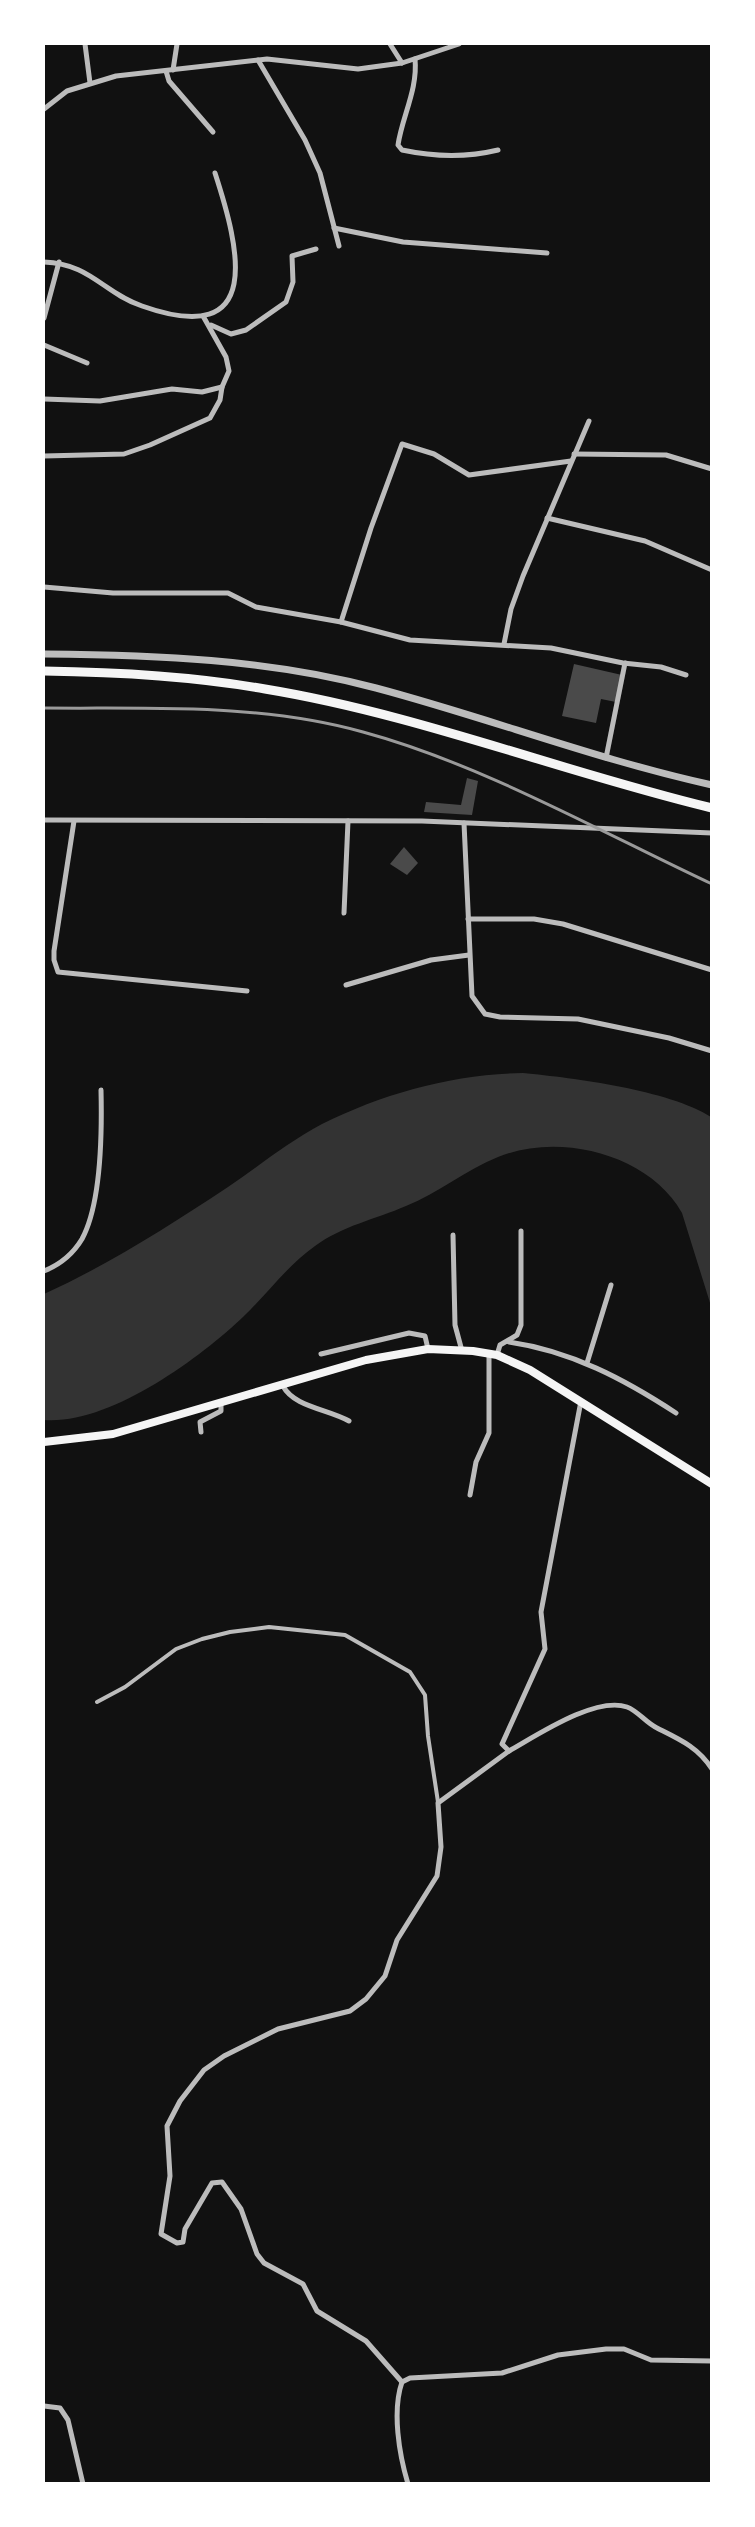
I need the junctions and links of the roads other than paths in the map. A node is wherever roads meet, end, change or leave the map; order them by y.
1 (86, 44) edge
2 (177, 44) edge
3 (390, 44) edge
4 (459, 44) edge
5 (415, 59) junction
6 (258, 60) junction
7 (402, 63) junction
8 (170, 71) junction
9 (90, 82) junction
10 (44, 109) edge
11 (213, 132) dead end
12 (498, 150) dead end
13 (214, 173) dead end
14 (334, 228) junction
15 (339, 246) dead end
16 (316, 249) dead end
17 (547, 253) dead end
18 (44, 262) edge
19 (59, 262) junction
20 (203, 316) junction
21 (44, 318) edge
22 (210, 324) junction
23 (44, 345) edge
24 (87, 363) dead end
25 (222, 387) junction
26 (44, 399) edge
27 (589, 421) dead end
28 (574, 454) junction
29 (44, 456) edge
30 (571, 461) junction
31 (711, 469) edge
32 (547, 518) junction
33 (711, 570) edge
34 (44, 587) edge
35 (340, 622) junction
36 (504, 644) junction
37 (44, 654) edge
38 (625, 663) junction
39 (44, 671) edge
40 (686, 675) dead end
41 (606, 758) junction
42 (711, 785) edge
43 (711, 808) edge
44 (44, 820) edge
45 (74, 820) junction
46 (348, 821) junction
47 (464, 823) junction
48 (711, 833) edge
49 (344, 913) dead end
50 (468, 919) junction
51 (469, 955) junction
52 (711, 970) edge
53 (346, 985) dead end
54 (247, 991) dead end
55 (711, 1051) edge
56 (101, 1090) dead end
57 (521, 1231) dead end
58 (453, 1236) dead end
59 (44, 1271) edge
60 (611, 1286) dead end
61 (509, 1342) junction
62 (428, 1349) junction
63 (462, 1351) junction
64 (321, 1354) dead end
65 (493, 1354) junction
66 (587, 1363) junction
67 (283, 1386) junction
68 (580, 1401) junction
69 (221, 1404) junction
70 (676, 1413) dead end
71 (349, 1421) dead end
72 (201, 1432) dead end
73 (44, 1442) edge
74 (711, 1484) edge
75 (471, 1495) dead end
76 (97, 1702) dead end
77 (509, 1751) junction
78 (711, 1769) edge
79 (438, 1803) junction
80 (711, 2361) edge
81 (402, 2382) junction
82 (44, 2406) edge
83 (83, 2484) edge
84 (408, 2484) edge

1 - 9 street
2 - 8 street
3 - 7 street
4 - 5 street
5 - 7 street
5 - 12 street
6 - 7 street
6 - 8 street
6 - 14 street
8 - 9 street
8 - 11 street
9 - 10 street
13 - 20 street
14 - 15 street
14 - 17 street
16 - 22 street
18 - 19 street
19 - 20 street
19 - 21 street
20 - 22 street
22 - 25 street
23 - 24 street
25 - 26 street
25 - 29 street
27 - 28 street
28 - 30 street
28 - 31 street
30 - 32 street
30 - 35 street
32 - 33 street
32 - 36 street
34 - 35 street
35 - 36 street
36 - 38 street
37 - 41 street
38 - 40 street
38 - 41 street
39 - 43 highway
41 - 42 street
44 - 45 street
45 - 46 street
45 - 54 street
46 - 47 street
46 - 49 street
47 - 48 street
47 - 50 street
50 - 51 street
50 - 52 street
51 - 53 street
51 - 55 street
56 - 59 street
57 - 61 street
58 - 63 street
60 - 66 street
61 - 65 street
61 - 66 street
62 - 63 main road
62 - 64 street
62 - 67 main road
63 - 65 main road
65 - 68 main road
65 - 75 street
66 - 70 street
67 - 69 main road
67 - 71 street
68 - 74 main road
68 - 77 street
69 - 72 street
69 - 73 main road
76 - 79 street
77 - 78 street
77 - 79 street
79 - 81 street
80 - 81 street
81 - 84 street
82 - 83 street

